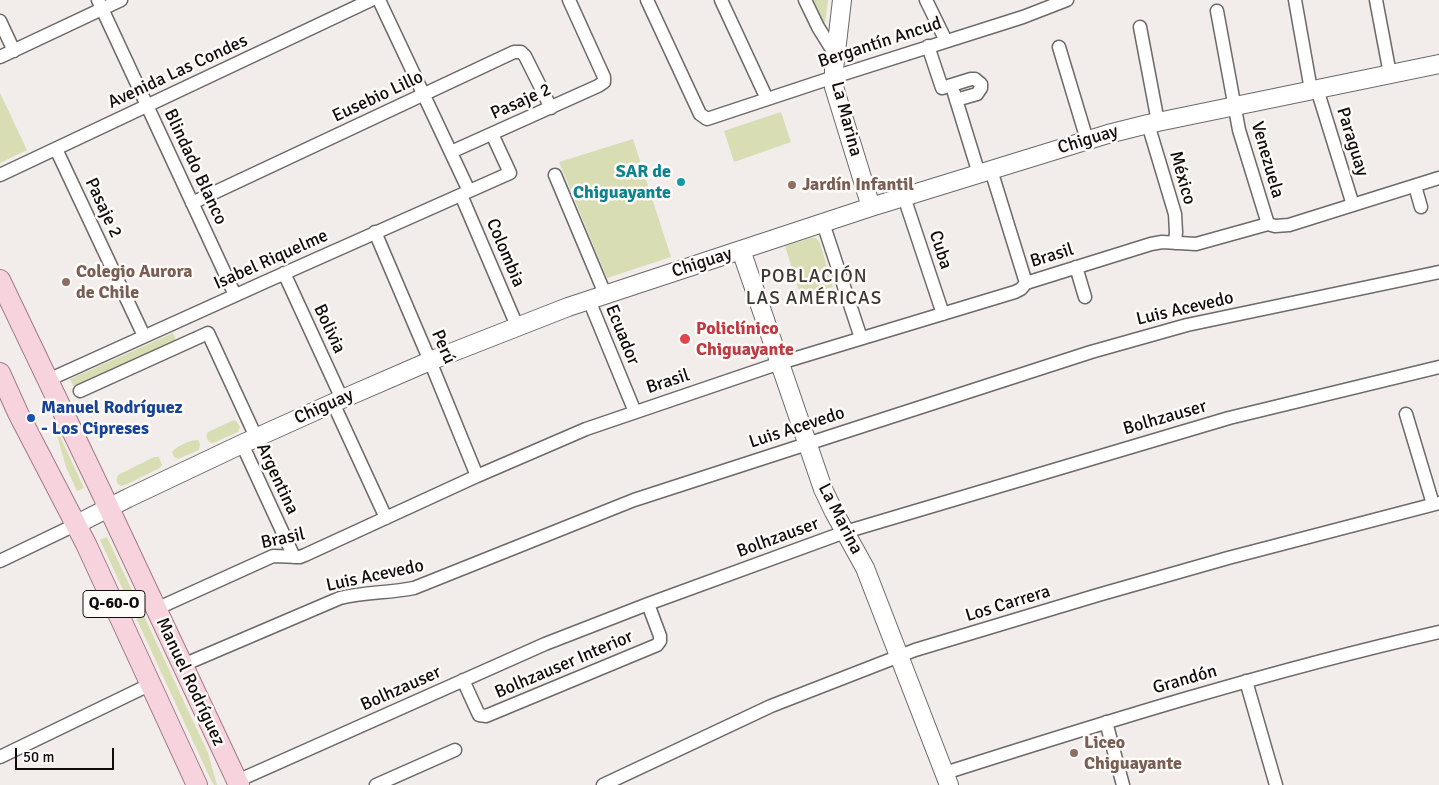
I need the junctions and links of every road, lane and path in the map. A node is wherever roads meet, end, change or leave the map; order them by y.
1 (121, 0) edge
2 (371, 0) edge
3 (379, 0) edge
4 (569, 0) edge
5 (647, 0) edge
6 (721, 0) edge
7 (805, 0) edge
8 (842, 0) edge
9 (926, 0) edge
10 (1067, 0) edge
11 (1295, 0) edge
12 (1376, 0) edge
13 (100, 4) edge
14 (1217, 11) dead end
15 (0, 21) edge
16 (1140, 27) dead end
17 (946, 40) junction
18 (928, 46) junction
19 (1059, 47) dead end
20 (14, 51) junction
21 (836, 56) junction
22 (0, 57) edge
23 (1439, 64) edge
24 (1390, 74) junction
25 (834, 76) junction
26 (951, 85) junction
27 (1314, 89) junction
28 (423, 94) junction
29 (766, 99) junction
30 (956, 100) junction
31 (147, 106) junction
32 (1235, 106) junction
33 (551, 108) junction
34 (1153, 123) junction
35 (492, 134) junction
36 (1087, 140) junction
37 (56, 149) junction
38 (451, 152) junction
39 (985, 172) junction
40 (0, 175) edge
41 (555, 175) dead end
42 (1439, 178) edge
43 (1415, 186) junction
44 (465, 193) junction
45 (904, 197) junction
46 (192, 203) junction
47 (1353, 205) junction
48 (871, 207) junction
49 (1421, 207) dead end
50 (823, 223) junction
51 (1268, 224) junction
52 (375, 232) junction
53 (1175, 243) junction
54 (741, 250) junction
55 (1076, 267) junction
56 (1439, 272) edge
57 (284, 273) junction
58 (0, 280) edge
59 (1026, 282) junction
60 (235, 295) junction
61 (597, 297) junction
62 (1085, 297) dead end
63 (943, 314) junction
64 (518, 326) junction
65 (144, 336) junction
66 (862, 338) junction
67 (430, 361) junction
68 (780, 364) junction
69 (1439, 367) edge
70 (1, 376) edge
71 (48, 380) junction
72 (80, 391) dead end
73 (338, 401) junction
74 (635, 412) junction
75 (1406, 414) dead end
76 (249, 441) junction
77 (807, 444) junction
78 (476, 476) junction
79 (1436, 504) edge
80 (109, 508) junction
81 (386, 518) junction
82 (77, 524) junction
83 (845, 532) junction
84 (294, 557) junction
85 (0, 561) edge
86 (648, 604) junction
87 (156, 608) junction
88 (1439, 632) edge
89 (900, 656) junction
90 (183, 665) junction
91 (464, 680) junction
92 (1246, 681) junction
93 (151, 684) junction
94 (1106, 722) junction
95 (455, 750) dead end
96 (0, 757) edge
97 (947, 779) edge
98 (238, 783) edge
99 (197, 785) edge
100 (376, 785) edge
101 (604, 785) edge
102 (1123, 785) edge
103 (1276, 785) edge

1 - 13 street
2 - 31 street, Avenida Las Condes
3 - 28 street, Colombia
4 - 33 street, Pasaje 2
5 - 29 street, Bergantín Ancud
6 - 29 street
7 - 21 street
8 - 21 street, La Marina
9 - 17 street
10 - 17 street, Bergantín Ancud
11 - 27 street, Paraguay
12 - 24 street
13 - 20 street
13 - 31 street, Blindado Blanco
14 - 32 street, Venezuela
15 - 20 street
16 - 34 street, México
17 - 18 street, Bergantín Ancud
18 - 25 street, Bergantín Ancud
18 - 26 street
19 - 36 street
20 - 22 street
21 - 25 street, La Marina
23 - 24 street, Chiguay
24 - 27 street, Chiguay
25 - 29 street, Bergantín Ancud
25 - 48 street, La Marina
26 - 30 street
26 - 30 street
27 - 32 street, Chiguay
27 - 47 street, Paraguay
28 - 33 street, Eusebio Lillo
28 - 38 street, Colombia
28 - 46 street, Eusebio Lillo
30 - 39 street
31 - 37 street, Avenida Las Condes
31 - 46 street, Blindado Blanco
32 - 34 street, Chiguay
32 - 51 street, Venezuela
33 - 35 street, Pasaje 2
34 - 36 street, Chiguay
34 - 53 street, México
35 - 38 street, Pasaje 2
35 - 44 street, Isabel Riquelme
36 - 39 street, Chiguay
37 - 40 street, Avenida Las Condes
37 - 65 street, Pasaje 2
38 - 44 street, Colombia
39 - 45 street, Chiguay
39 - 59 street
41 - 61 street, Ecuador
42 - 43 street, Brasil
43 - 47 street, Brasil
43 - 49 street
44 - 52 street, Isabel Riquelme
44 - 64 street, Colombia
45 - 48 street, Chiguay
45 - 63 street, Cuba
46 - 60 street, Blindado Blanco
47 - 51 street, Brasil
48 - 50 street, Chiguay
50 - 54 street, Chiguay
50 - 66 street
51 - 53 street, Brasil
52 - 57 street, Isabel Riquelme
52 - 67 street, Perú
53 - 55 street, Brasil
54 - 61 street, Chiguay
54 - 68 street, La Marina
55 - 59 street, Brasil
55 - 62 street
56 - 77 street, Luis Acevedo
57 - 60 street, Isabel Riquelme
57 - 73 street, Bolivia
58 - 71 main road, Manuel Rodríguez / Q-60-O
59 - 63 street, Brasil
60 - 65 street, Isabel Riquelme
61 - 64 street, Chiguay
61 - 74 street, Ecuador
63 - 66 street, Brasil
64 - 67 street, Chiguay
65 - 71 street, Isabel Riquelme
66 - 68 street, Brasil
67 - 73 street, Chiguay
67 - 78 street, Perú
68 - 74 street, Brasil
68 - 77 street, La Marina
69 - 83 street, Bolhzauser
70 - 82 main road, Manuel Rodríguez / Q-60-O
71 - 80 main road, Manuel Rodríguez / Q-60-O
72 - 76 street, Argentina
73 - 76 street, Chiguay
73 - 81 street, Bolivia
74 - 78 street, Brasil
75 - 79 street
76 - 80 street, Chiguay
76 - 84 street, Argentina
77 - 83 street, La Marina
77 - 90 street, Luis Acevedo
78 - 81 street, Brasil
79 - 89 street, Los Carrera
80 - 82 street, Chiguay
80 - 87 main road, Manuel Rodríguez / Q-60-O
81 - 84 street, Brasil
82 - 85 street, Chiguay
82 - 93 main road, Manuel Rodríguez / Q-60-O
83 - 86 street, Bolhzauser
83 - 89 street, La Marina
84 - 87 street, Brasil
86 - 91 street, Bolhzauser
86 - 91 street, Bolhzauser Interior
87 - 90 main road, Manuel Rodríguez / Q-60-O
88 - 92 street, Grandón
89 - 97 street, La Marina
89 - 101 street, Los Carrera
90 - 98 main road, Manuel Rodríguez / Q-60-O
91 - 98 street, Bolhzauser
92 - 94 street, Grandón
92 - 103 street
93 - 96 street
93 - 99 main road, Manuel Rodríguez / Q-60-O
94 - 97 street, Grandón
94 - 102 street
95 - 100 street

